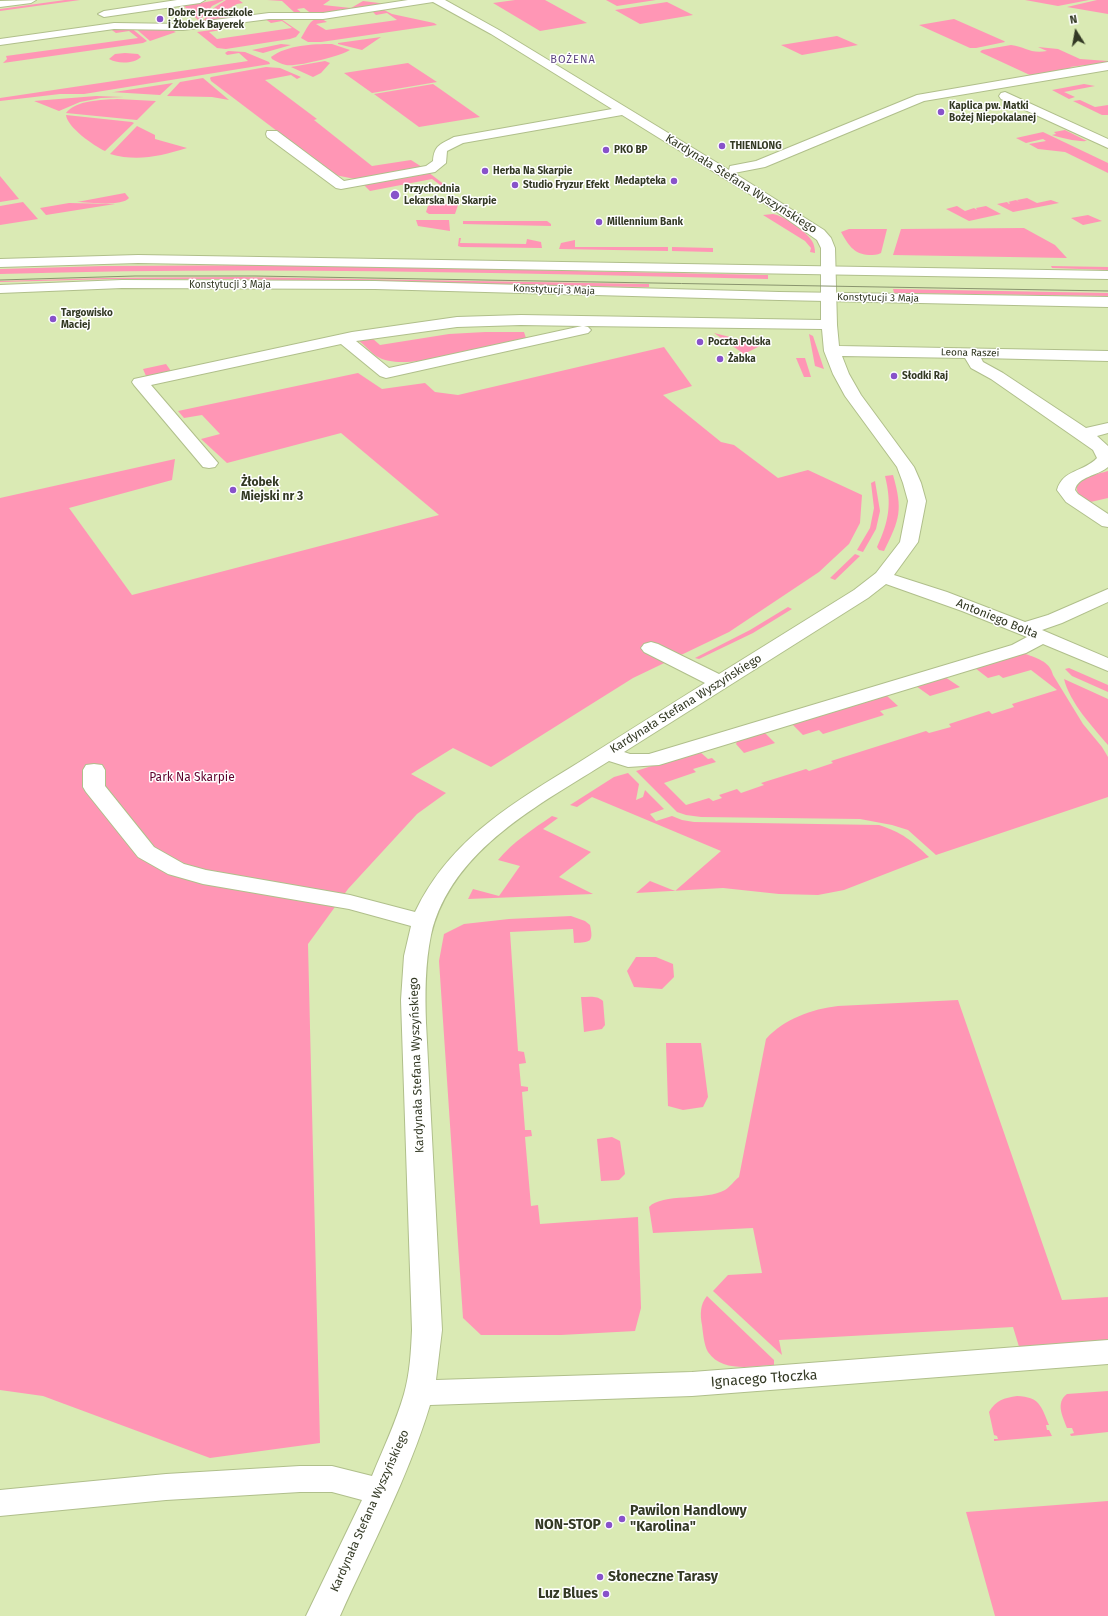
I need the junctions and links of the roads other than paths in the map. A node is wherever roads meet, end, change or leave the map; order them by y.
1 (31, 0) edge
2 (200, 0) edge
3 (430, 0) edge
4 (437, 0) edge
5 (0, 4) edge
6 (96, 15) dead end
7 (0, 42) edge
8 (1108, 66) edge
9 (1005, 96) dead end
10 (624, 111) junction
11 (272, 134) dead end
12 (1108, 144) edge
13 (735, 169) dead end
14 (0, 263) edge
15 (828, 271) junction
16 (1108, 275) edge
17 (0, 288) edge
18 (828, 297) junction
19 (1108, 302) edge
20 (619, 322) junction
21 (829, 325) junction
22 (344, 339) junction
23 (832, 351) junction
24 (970, 353) junction
25 (1108, 356) edge
26 (1108, 428) edge
27 (1084, 434) junction
28 (209, 463) dead end
29 (1108, 522) edge
30 (883, 578) junction
31 (1108, 595) edge
32 (1033, 633) junction
33 (651, 648) dead end
34 (1108, 665) edge
35 (720, 683) junction
36 (607, 753) junction
37 (94, 770) dead end
38 (424, 922) junction
39 (1108, 1352) edge
40 (419, 1393) junction
41 (381, 1492) junction
42 (0, 1503) edge
43 (323, 1616) edge

1 - 5 street
2 - 6 street
3 - 7 street
4 - 10 street, Kardynała Stefana Wyszyńskiego
8 - 13 street
9 - 12 street
10 - 11 street
10 - 15 street, Kardynała Stefana Wyszyńskiego
14 - 15 street
15 - 16 street
15 - 18 street, Kardynała Stefana Wyszyńskiego
17 - 18 street, Konstytucji 3 Maja
18 - 19 street, Konstytucji 3 Maja
18 - 21 street, Kardynała Stefana Wyszyńskiego
20 - 21 street
20 - 22 street
20 - 22 street
21 - 23 street, Kardynała Stefana Wyszyńskiego
22 - 28 street
23 - 24 street, Leona Raszei
23 - 30 street, Kardynała Stefana Wyszyńskiego
24 - 25 street, Leona Raszei
24 - 27 street
26 - 27 street
27 - 29 street
30 - 32 street, Antoniego Bolta
30 - 35 street, Kardynała Stefana Wyszyńskiego
31 - 32 street
32 - 34 street, Antoniego Bolta
32 - 36 street
33 - 35 street
35 - 36 street, Kardynała Stefana Wyszyńskiego
36 - 38 street, Kardynała Stefana Wyszyńskiego
37 - 38 street
38 - 40 street, Kardynała Stefana Wyszyńskiego
39 - 40 street, Ignacego Tłoczka
40 - 41 street, Kardynała Stefana Wyszyńskiego
41 - 42 street
41 - 43 street, Kardynała Stefana Wyszyńskiego

